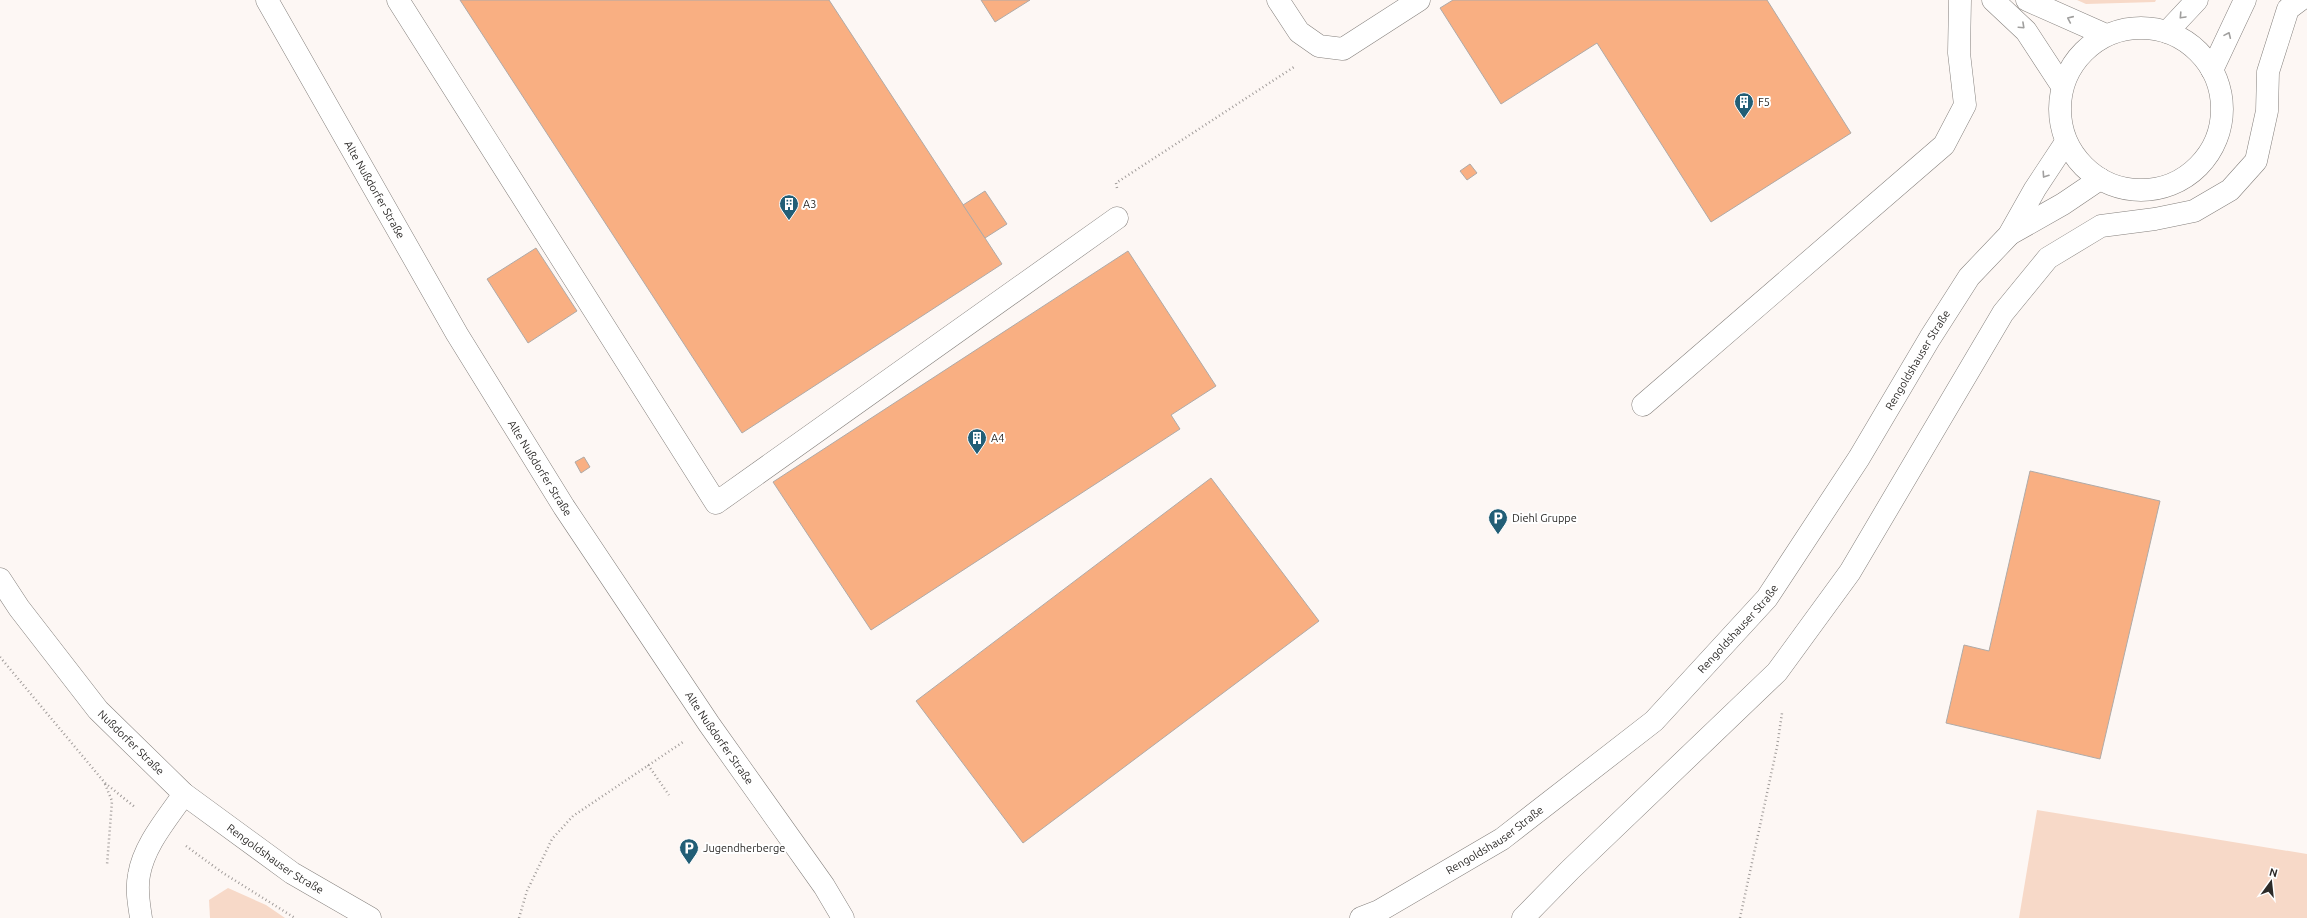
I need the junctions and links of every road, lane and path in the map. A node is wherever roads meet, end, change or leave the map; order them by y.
1 (267, 0) edge
2 (398, 0) edge
3 (1278, 0) edge
4 (1419, 0) edge
5 (1960, 0) edge
6 (1993, 0) edge
7 (2027, 0) edge
8 (2196, 0) edge
9 (2245, 0) edge
10 (2300, 0) edge
11 (2167, 32) junction
12 (2106, 35) junction
13 (1319, 46) junction
14 (2212, 70) junction
15 (2062, 86) junction
16 (2066, 142) junction
17 (2100, 180) junction
18 (1117, 218) joint
19 (2009, 235) junction
20 (1643, 405) dead end
21 (0, 579) edge
22 (0, 657) edge
23 (1777, 672) junction
24 (709, 724) junction
25 (648, 765) junction
26 (105, 783) junction
27 (184, 794) junction
28 (669, 795) dead end
29 (161, 828) junction
30 (106, 869) dead end
31 (141, 918) edge
32 (295, 918) edge
33 (370, 918) edge
34 (518, 918) edge
35 (843, 918) edge
36 (1361, 918) edge
37 (1523, 918) edge
38 (1740, 918) edge

1 - 24 street, Alte Nußdorfer Straße
2 - 18 street
3 - 13 street
4 - 13 street
5 - 20 street
6 -> 15 street
12 -> 7 street
8 -> 11 street
14 -> 9 street
10 - 23 street
11 - 12 street
11 - 14 street
12 - 15 street
13 - 18 path
14 - 17 street
15 - 16 street
16 - 17 street
16 -> 19 street, Rengoldshauser Straße
17 - 19 street, Rengoldshauser Straße
19 - 36 street, Rengoldshauser Straße
21 - 27 street, Nußdorfer Straße
22 - 26 path
23 - 37 street
23 - 38 path
24 - 25 path
24 - 35 street, Alte Nußdorfer Straße
25 - 28 path
25 - 34 path
26 - 29 path
26 - 30 path
27 - 29 street
27 - 33 street, Rengoldshauser Straße
29 - 31 street
29 - 32 path

